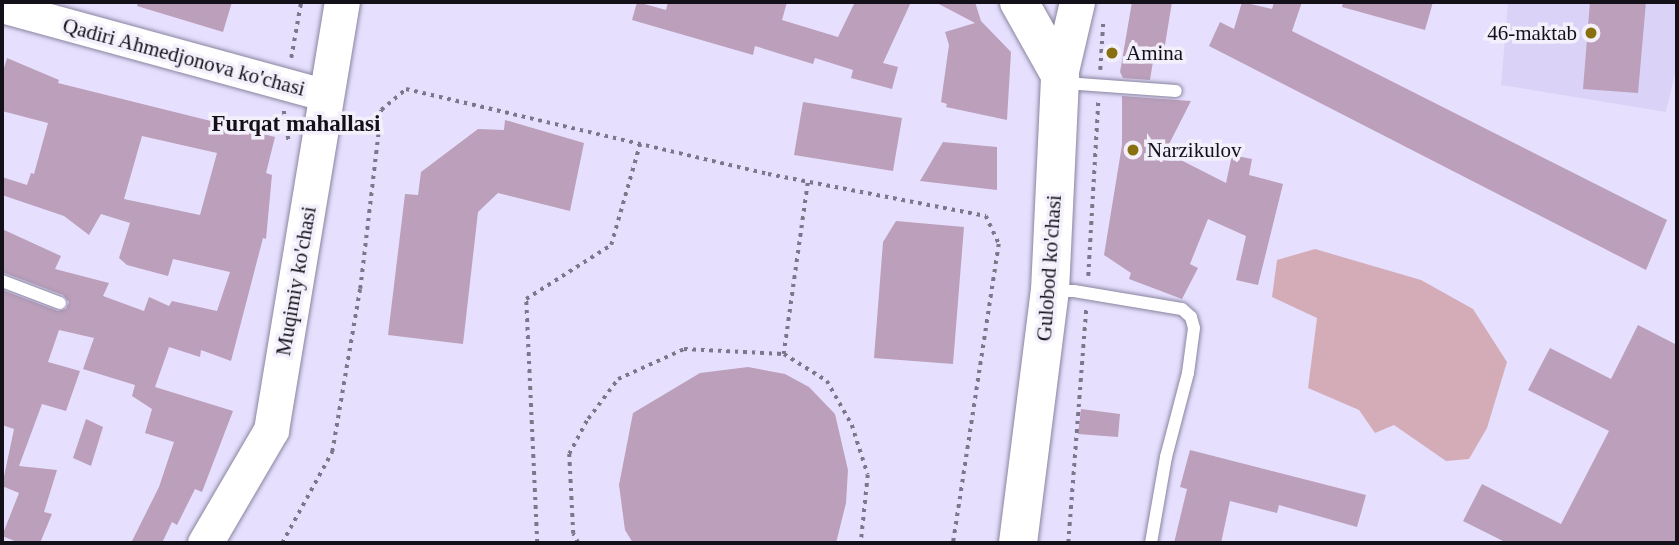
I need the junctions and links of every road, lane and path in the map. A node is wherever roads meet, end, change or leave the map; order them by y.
1 (301, 2) edge
2 (342, 2) edge
3 (1019, 2) edge
4 (2, 7) edge
5 (1090, 9) edge
6 (1060, 79) junction
7 (286, 85) junction
8 (1099, 86) junction
9 (1176, 91) dead end
10 (327, 96) junction
11 (640, 144) junction
12 (290, 153) dead end
13 (808, 183) junction
14 (2, 282) edge
15 (1050, 291) junction
16 (1087, 294) junction
17 (60, 303) dead end
18 (784, 354) junction
19 (205, 543) edge
20 (282, 543) edge
21 (537, 543) edge
22 (578, 543) edge
23 (861, 543) edge
24 (953, 543) edge
25 (1018, 543) edge
26 (1068, 543) edge
27 (1151, 543) edge

1 - 7 path
2 - 10 main road, Muqimiy ko'chasi
3 - 6 main road
4 - 7 street, Qadiri Ahmedjonova ko'chasi
5 - 6 main road
5 - 8 path
6 - 8 lane
6 - 15 main road, Gulobod ko'chasi
7 - 10 street, Qadiri Ahmedjonova ko'chasi
7 - 12 path
8 - 9 lane
8 - 16 path
10 - 19 main road, Muqimiy ko'chasi
11 - 13 path
11 - 20 path
11 - 21 path
13 - 18 path
13 - 24 path
14 - 17 lane
15 - 16 lane
15 - 25 main road, Gulobod ko'chasi
16 - 26 path
16 - 27 lane
18 - 22 path
18 - 23 path

